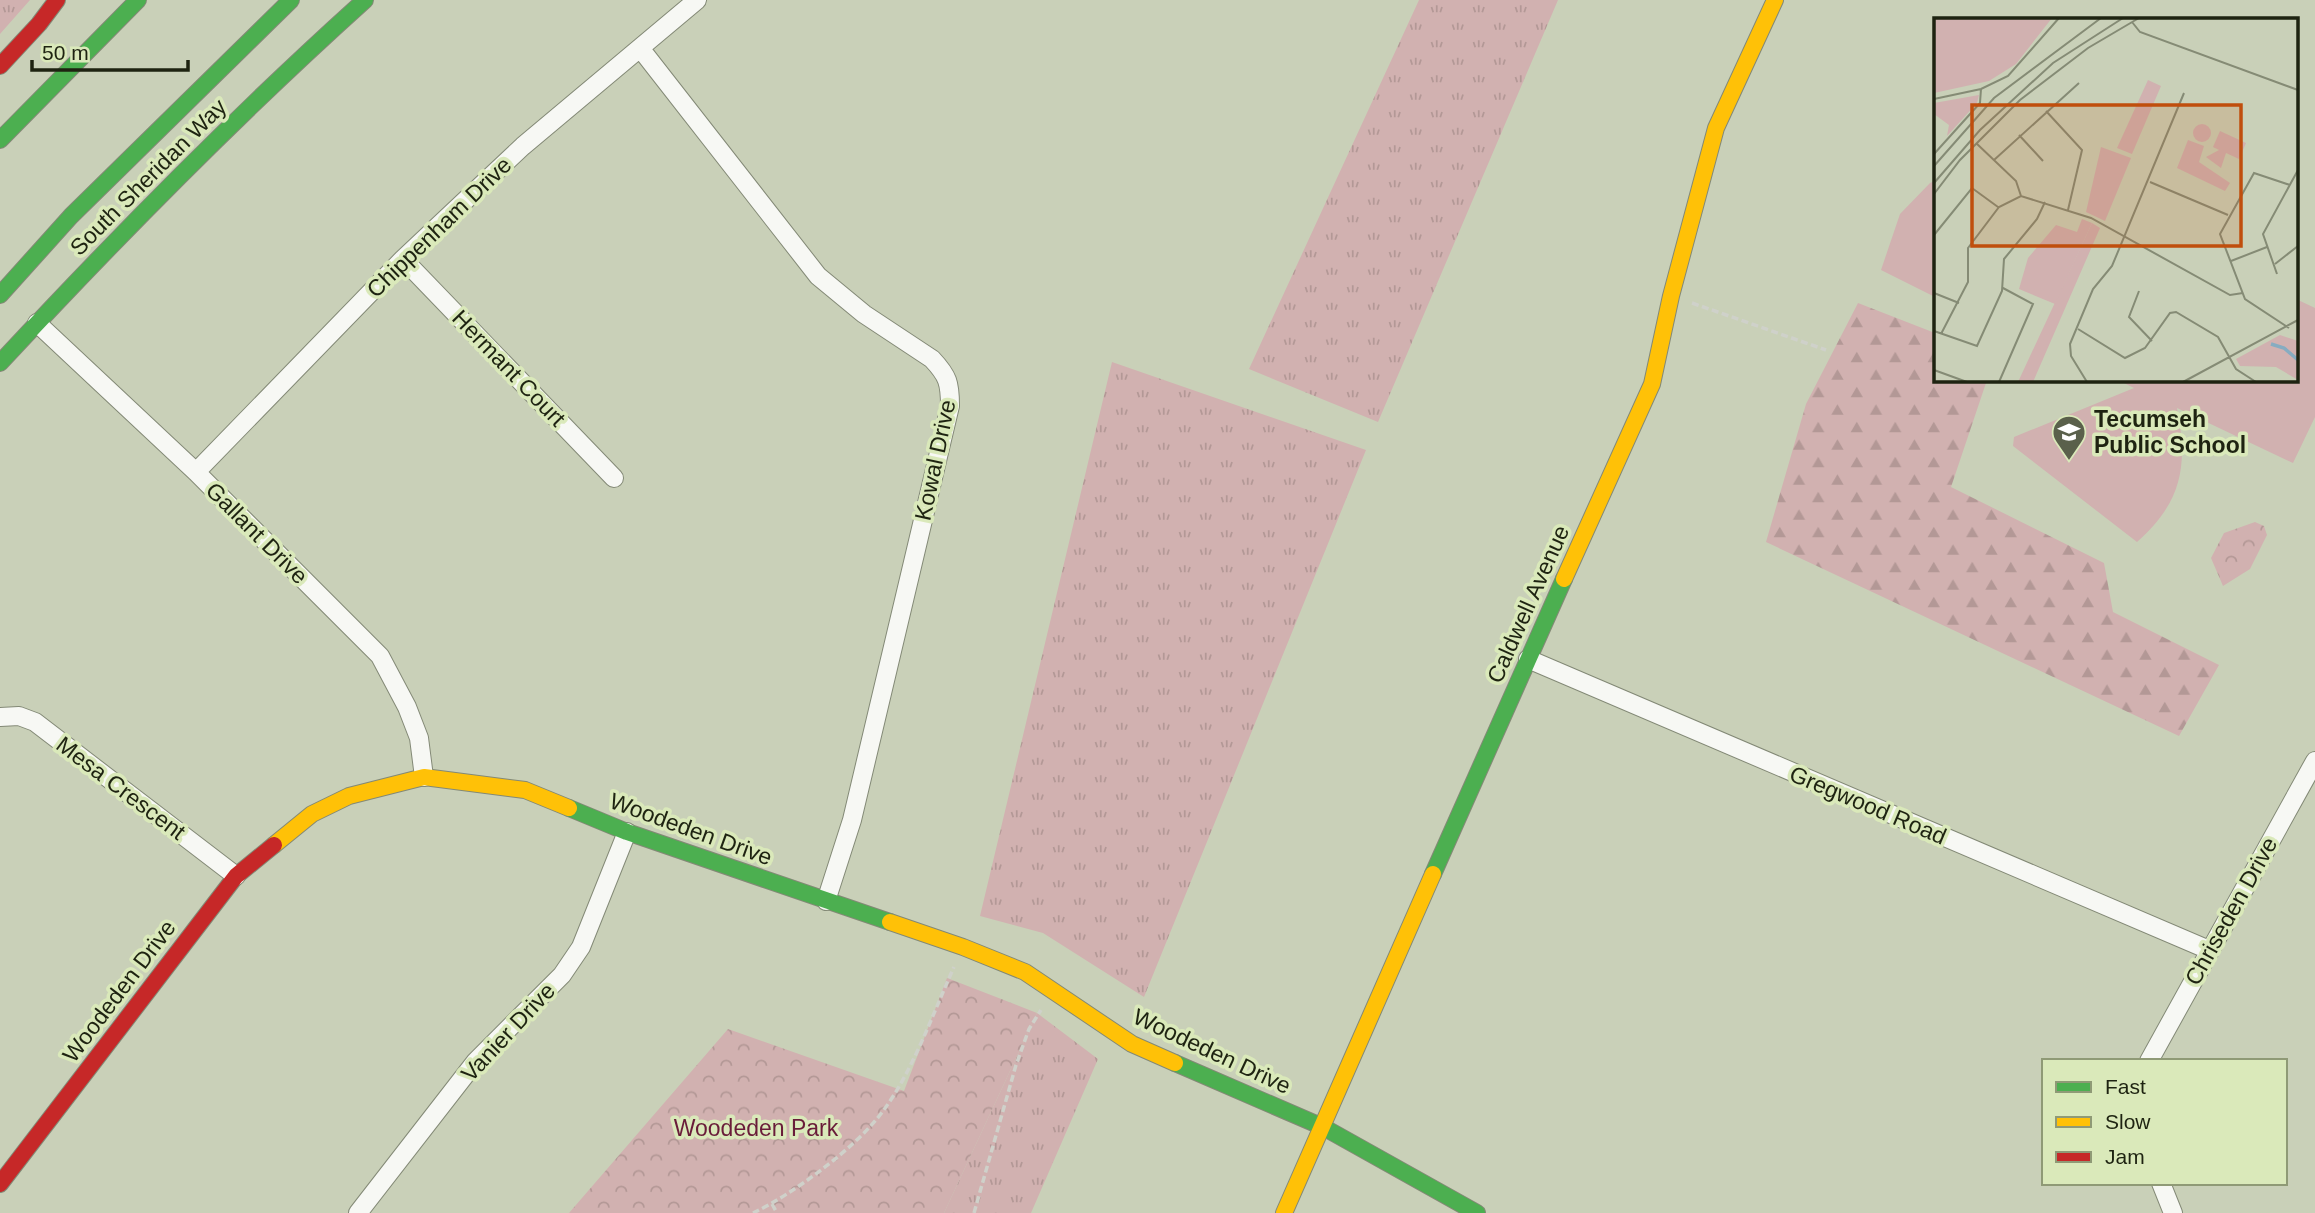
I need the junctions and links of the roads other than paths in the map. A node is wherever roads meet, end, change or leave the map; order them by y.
1 (57, 0) edge
2 (138, 0) edge
3 (291, 0) edge
4 (365, 0) edge
5 (697, 0) edge
6 (1774, 0) edge
7 (640, 48) junction
8 (0, 66) edge
9 (0, 140) edge
10 (403, 259) junction
11 (0, 295) edge
12 (37, 323) junction
13 (0, 363) edge
14 (196, 472) junction
15 (614, 478) dead end
16 (1528, 659) junction
17 (0, 717) edge
18 (2315, 761) edge
19 (424, 777) junction
20 (627, 832) junction
21 (236, 876) junction
22 (826, 901) junction
23 (2209, 950) junction
24 (2150, 1059) edge
25 (1323, 1126) junction
26 (0, 1184) edge
27 (2162, 1185) edge
28 (358, 1213) edge
29 (1284, 1213) edge
30 (1477, 1213) edge
31 (2173, 1213) edge

1 - 8 main road
2 - 9 main road
3 - 11 main road
4 - 12 main road, South Sheridan Way
5 - 7 street, Chippenham Drive
6 - 16 main road, Caldwell Avenue
7 - 10 street, Chippenham Drive
7 - 22 street, Kowal Drive
10 - 14 street, Chippenham Drive
10 - 15 street, Hermant Court
12 - 13 main road, South Sheridan Way
12 - 14 street, Gallant Drive
14 - 19 street, Gallant Drive
16 - 23 street, Gregwood Road
16 - 25 main road, Caldwell Avenue
17 - 21 street, Mesa Crescent
18 - 23 street, Chriseden Drive
19 - 20 main road, Woodeden Drive
19 - 21 main road, Woodeden Drive
20 - 22 main road, Woodeden Drive
20 - 28 street, Vanier Drive
21 - 26 main road, Woodeden Drive
22 - 25 main road, Woodeden Drive
23 - 24 street, Chriseden Drive
25 - 29 main road, Caldwell Avenue
25 - 30 main road, Woodeden Drive
27 - 31 street

